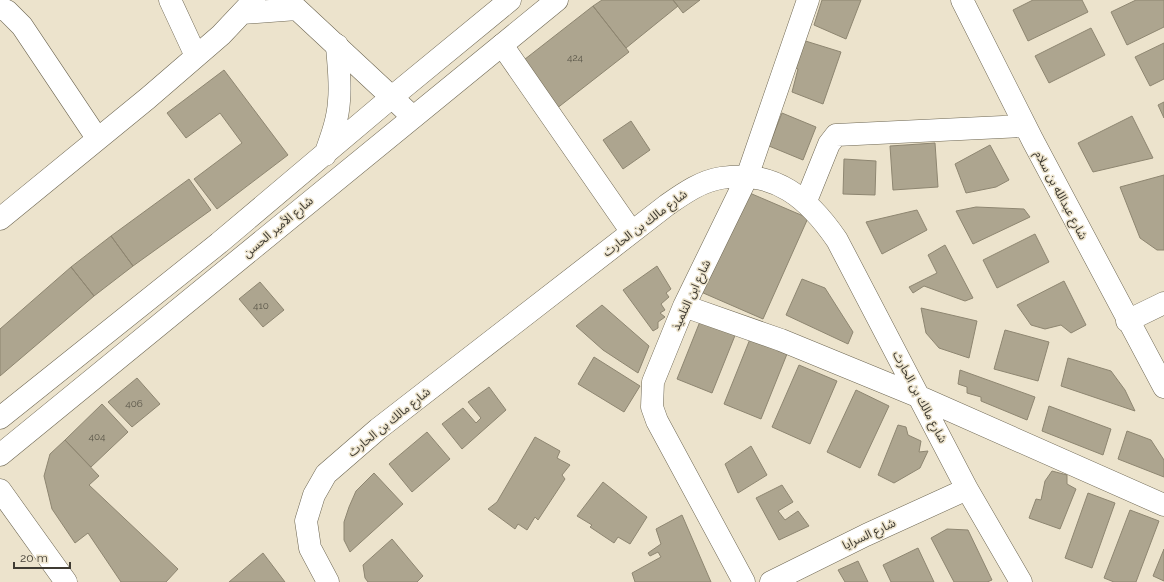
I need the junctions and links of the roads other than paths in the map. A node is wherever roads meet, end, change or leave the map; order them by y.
1 (170, 0) edge
2 (510, 0) edge
3 (557, 0) edge
4 (808, 0) edge
5 (962, 0) edge
6 (297, 5) edge
7 (248, 7) edge
8 (0, 8) edge
9 (337, 45) junction
10 (502, 45) junction
11 (196, 56) junction
12 (392, 97) junction
13 (413, 117) junction
14 (1025, 126) junction
15 (97, 138) junction
16 (325, 155) junction
17 (747, 177) junction
18 (806, 201) junction
19 (0, 219) edge
20 (632, 231) junction
21 (1164, 303) edge
22 (684, 306) junction
23 (1128, 321) junction
24 (1164, 387) edge
25 (920, 397) junction
26 (0, 418) edge
27 (0, 455) edge
28 (967, 489) junction
29 (3, 500) edge
30 (1164, 505) edge
31 (66, 582) edge
32 (328, 582) edge
33 (744, 582) edge
34 (771, 582) edge
35 (1021, 582) edge

1 - 11 main road
2 - 12 main road
3 - 10 main road, شارع الأمير الحسن
4 - 17 main road, شارع ابن التلميذ
5 - 14 main road, شارع عبدالله بن سلام
6 - 7 main road
6 - 9 main road
7 - 11 main road
8 - 15 main road
9 - 12 main road
9 - 16 main road
10 - 13 main road, شارع الأمير الحسن
10 - 20 main road
11 - 15 main road
12 - 13 main road
12 - 16 main road
13 - 27 main road, شارع الأمير الحسن
14 - 18 main road
14 - 23 main road, شارع عبدالله بن سلام
15 - 19 main road
16 - 26 main road
17 - 18 main road, شارع مالك بن الحارث
17 - 20 main road, شارع مالك بن الحارث
17 - 22 main road, شارع ابن التلميذ
18 - 25 main road, شارع مالك بن الحارث
20 - 32 main road, شارع مالك بن الحارث
21 - 23 main road
22 - 25 main road
22 - 33 main road, شارع ابن التلميذ
23 - 24 main road, شارع عبدالله بن سلام
25 - 28 main road, شارع مالك بن الحارث
25 - 30 main road
28 - 34 main road, شارع السرايا
28 - 35 main road, شارع مالك بن الحارث
29 - 31 main road

